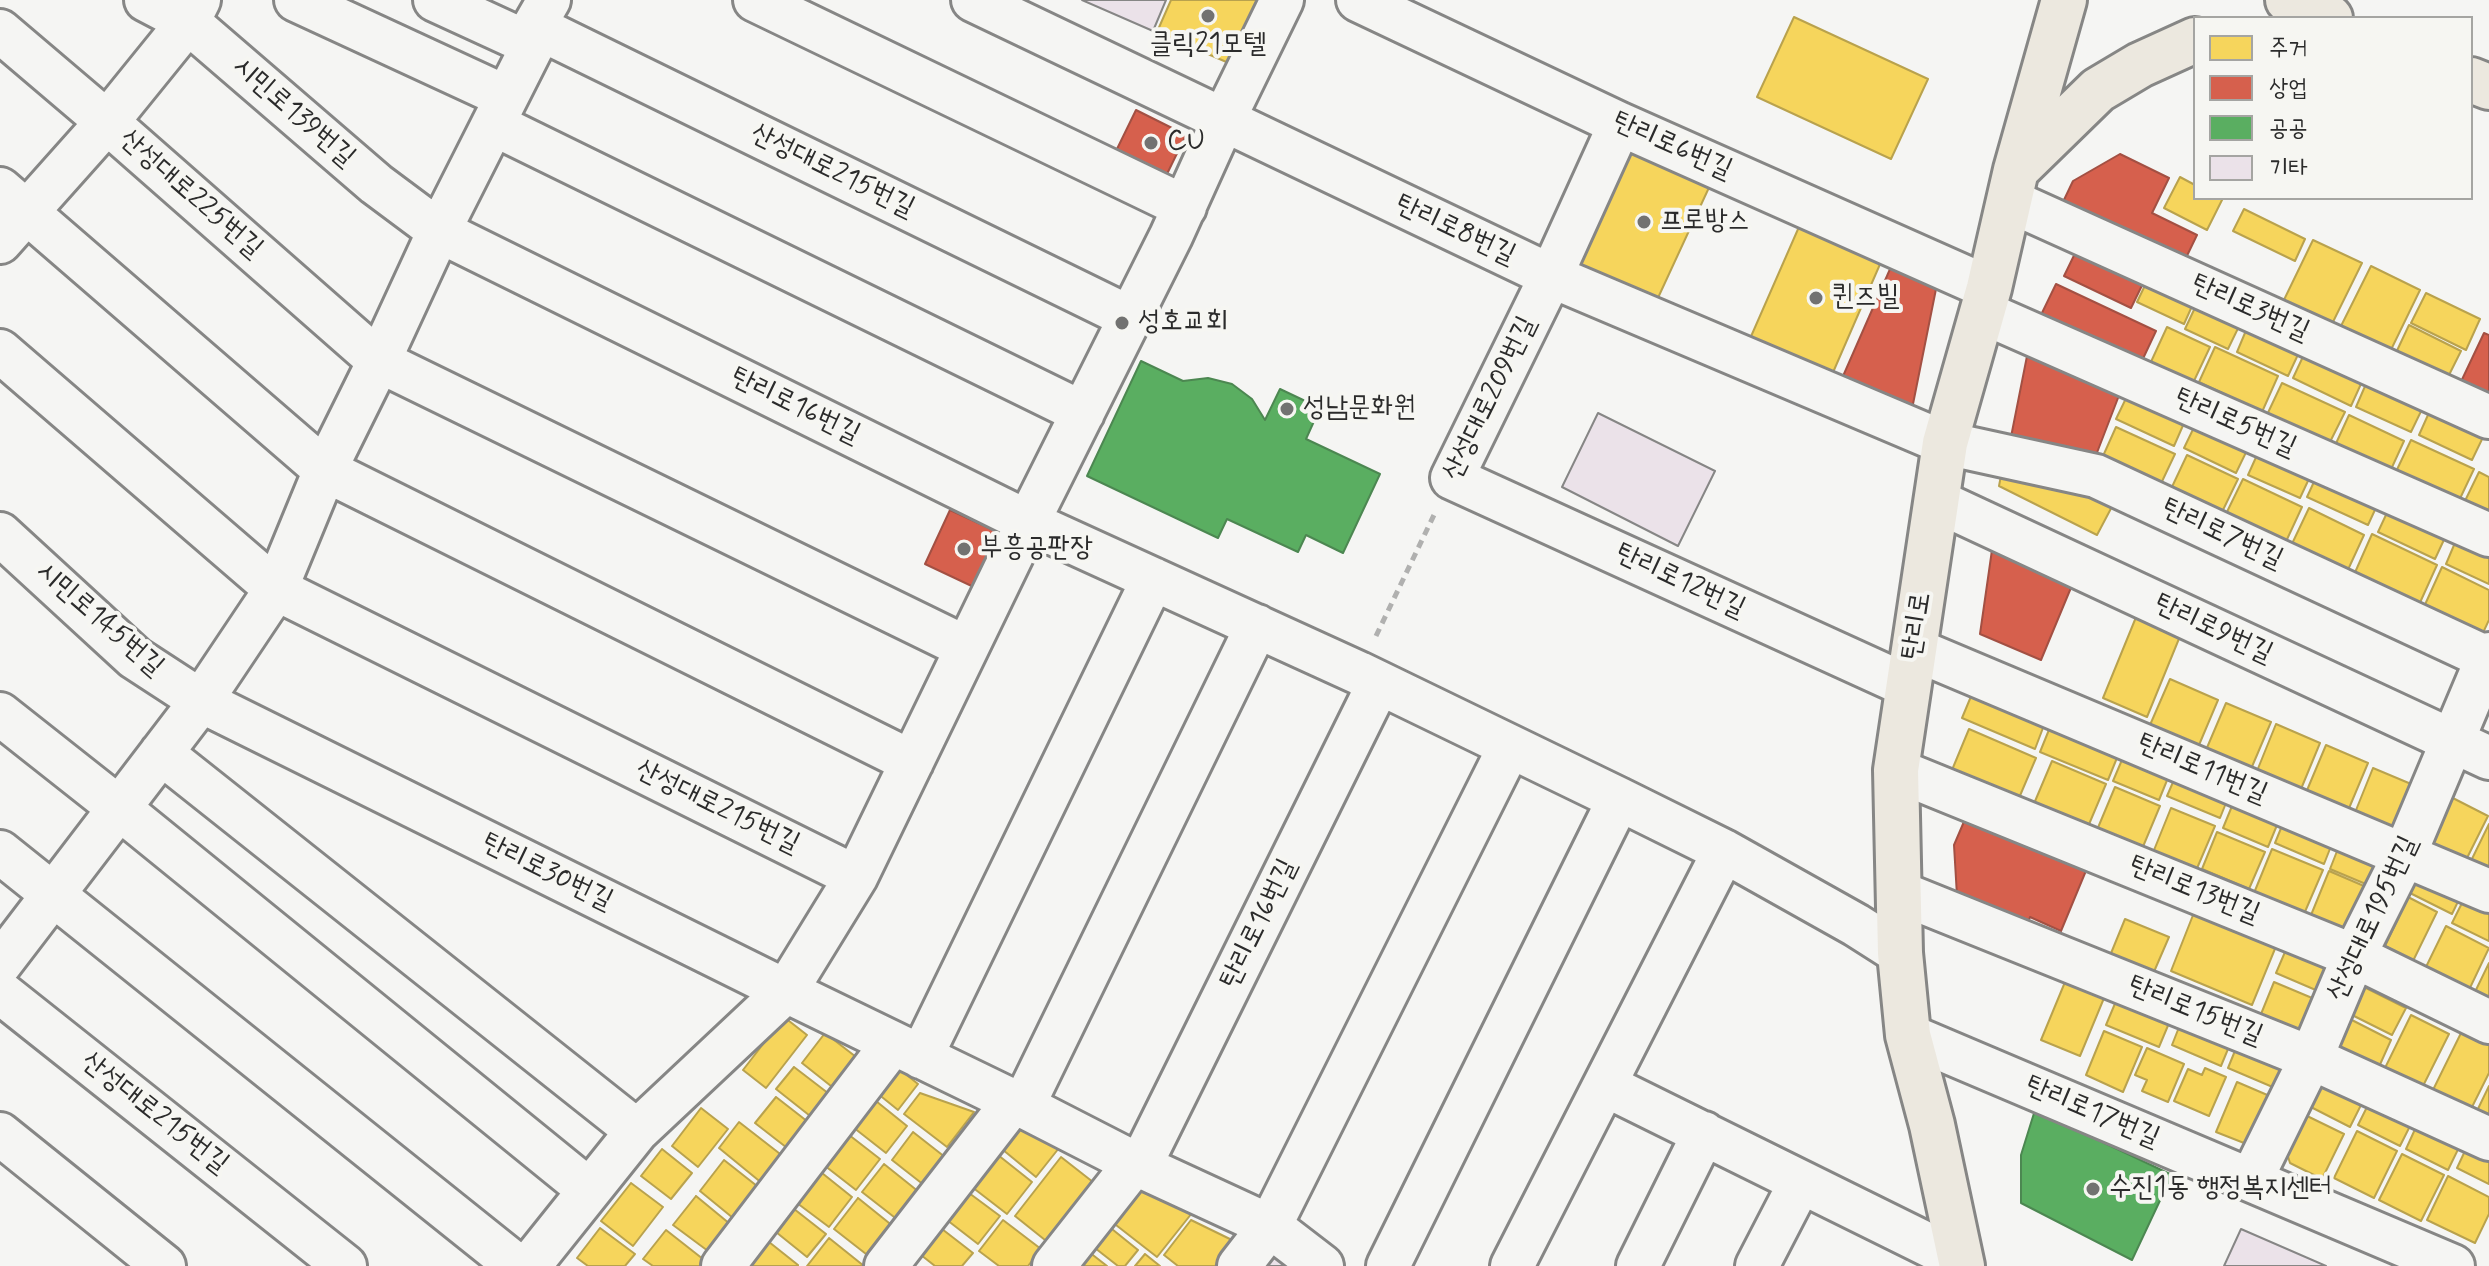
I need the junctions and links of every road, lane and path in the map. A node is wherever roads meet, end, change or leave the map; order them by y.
1 (146, 0) edge
2 (296, 0) edge
3 (435, 0) edge
4 (755, 0) edge
5 (973, 0) edge
6 (1282, 0) edge
7 (1358, 0) edge
8 (2064, 0) edge
9 (193, 11) edge
10 (539, 24) edge
11 (0, 31) edge
12 (2193, 41) edge
13 (500, 111) junction
14 (1223, 121) junction
15 (107, 122) junction
16 (1620, 124) junction
17 (2013, 186) junction
18 (1185, 207) junction
19 (9, 214) edge
20 (439, 231) junction
21 (1551, 276) junction
22 (1986, 300) junction
23 (1131, 318) junction
24 (0, 351) edge
25 (379, 361) junction
26 (1083, 413) junction
27 (2489, 417) edge
28 (1945, 443) junction
29 (325, 470) junction
30 (1452, 478) junction
31 (1937, 501) junction
32 (1028, 522) junction
33 (0, 534) edge
34 (2489, 535) edge
35 (1153, 579) junction
36 (276, 589) junction
37 (1257, 626) junction
38 (967, 648) junction
39 (2488, 657) edge
40 (1911, 668) junction
41 (1369, 678) junction
42 (201, 701) junction
43 (0, 714) edge
44 (1509, 748) junction
45 (2471, 750) edge
46 (161, 753) junction
47 (912, 762) junction
48 (1896, 770) junction
49 (1619, 799) junction
50 (119, 808) junction
51 (1724, 851) junction
52 (0, 852) edge
53 (2404, 856) junction
54 (856, 877) junction
55 (2489, 891) edge
56 (1898, 892) junction
57 (53, 894) junction
58 (1900, 953) junction
59 (2354, 956) junction
60 (0, 964) edge
61 (786, 991) junction
62 (0, 992) edge
63 (2489, 1022) edge
64 (1908, 1035) junction
65 (907, 1050) junction
66 (2311, 1058) junction
67 (1605, 1085) junction
68 (1018, 1104) junction
69 (637, 1131) junction
70 (1704, 1133) junction
71 (0, 1134) edge
72 (2489, 1139) edge
73 (1137, 1164) junction
74 (2251, 1180) junction
75 (1800, 1183) junction
76 (589, 1190) junction
77 (1270, 1226) junction
78 (1961, 1263) edge
79 (164, 1266) edge
80 (345, 1266) edge
81 (517, 1266) edge
82 (529, 1266) edge
83 (723, 1266) edge
84 (886, 1266) edge
85 (1054, 1266) edge
86 (1239, 1266) edge
87 (1322, 1266) edge
88 (1388, 1266) edge
89 (1512, 1266) edge
90 (1638, 1266) edge
91 (1757, 1266) edge
92 (2453, 1266) edge

1 - 9 street, 시민로139번길
2 - 13 street
3 - 10 street
4 - 18 street
5 - 14 street, 탄리로8번길
6 - 14 street
7 - 16 street, 탄리로6번길
8 - 17 main road, 탄리로
9 - 15 street
9 - 20 street, 시민로139번길
10 - 13 street
10 - 23 street, 산성대로215번길
11 - 15 street, 산성대로225번길
12 - 17 main road
13 - 20 street
13 - 26 street
14 - 18 street
14 - 21 street, 탄리로8번길
15 - 19 street
15 - 25 street, 산성대로225번길
16 - 21 street, 산성대로209번길
16 - 22 street, 탄리로6번길
17 - 22 main road, 탄리로
17 - 27 street, 탄리로3번길
18 - 23 street
19 - 29 street
20 - 25 street
20 - 32 street, 탄리로16번길
21 - 28 street, 탄리로8번길
21 - 30 street, 산성대로209번길
22 - 28 main road, 탄리로
22 - 34 street, 탄리로5번길
23 - 26 street
24 - 36 street
25 - 29 street
25 - 38 street
26 - 32 street
28 - 31 main road, 탄리로
28 - 39 street, 탄리로7번길
29 - 36 street
29 - 47 street
30 - 40 street, 탄리로12번길
30 - 41 path, 산성대로209번길
31 - 40 main road, 탄리로
31 - 45 street, 탄리로9번길
32 - 35 street, 탄리로16번길
32 - 38 street
33 - 42 street, 시민로145번길
35 - 37 street, 탄리로16번길
35 - 65 street
36 - 42 street
36 - 54 street, 산성대로215번길
37 - 41 street, 탄리로16번길
37 - 68 street
38 - 47 street
39 - 45 street, 산성대로195번길
40 - 48 main road, 탄리로
40 - 53 street, 탄리로11번길
41 - 44 street, 탄리로16번길
41 - 73 street, 탄리로16번길
42 - 46 street
42 - 61 street, 탄리로30번길
43 - 50 street
44 - 49 street, 탄리로16번길
44 - 77 street
45 - 53 street, 산성대로195번길
46 - 50 street
46 - 69 street
47 - 54 street
48 - 56 main road, 탄리로
48 - 59 street, 탄리로13번길
49 - 51 street, 탄리로16번길
49 - 88 street
50 - 57 street
50 - 76 street
51 - 58 street, 탄리로16번길
51 - 67 street
52 - 57 street
53 - 55 street, 탄리로11번길
53 - 59 street, 산성대로195번길
54 - 61 street
56 - 58 main road, 탄리로
56 - 66 street, 탄리로15번길
57 - 60 street
57 - 81 street
58 - 64 main road, 탄리로
59 - 63 street, 탄리로13번길
59 - 66 street, 산성대로195번길
61 - 65 street, 탄리로30번길
61 - 69 street
62 - 80 street, 산성대로215번길
64 - 74 street, 탄리로17번길
64 - 78 main road, 탄리로
65 - 68 street, 탄리로30번길
65 - 83 street
66 - 72 street, 탄리로15번길
66 - 74 street, 산성대로195번길
67 - 70 street, 탄리로
67 - 89 street
68 - 73 street, 탄리로30번길
68 - 84 street
69 - 76 street
70 - 75 street, 탄리로
70 - 90 street
71 - 79 street
73 - 77 street, 탄리로30번길
73 - 85 street
74 - 92 street, 탄리로17번길
75 - 78 street, 탄리로
75 - 91 street
76 - 82 street
77 - 86 street
77 - 87 street, 탄리로30번길

